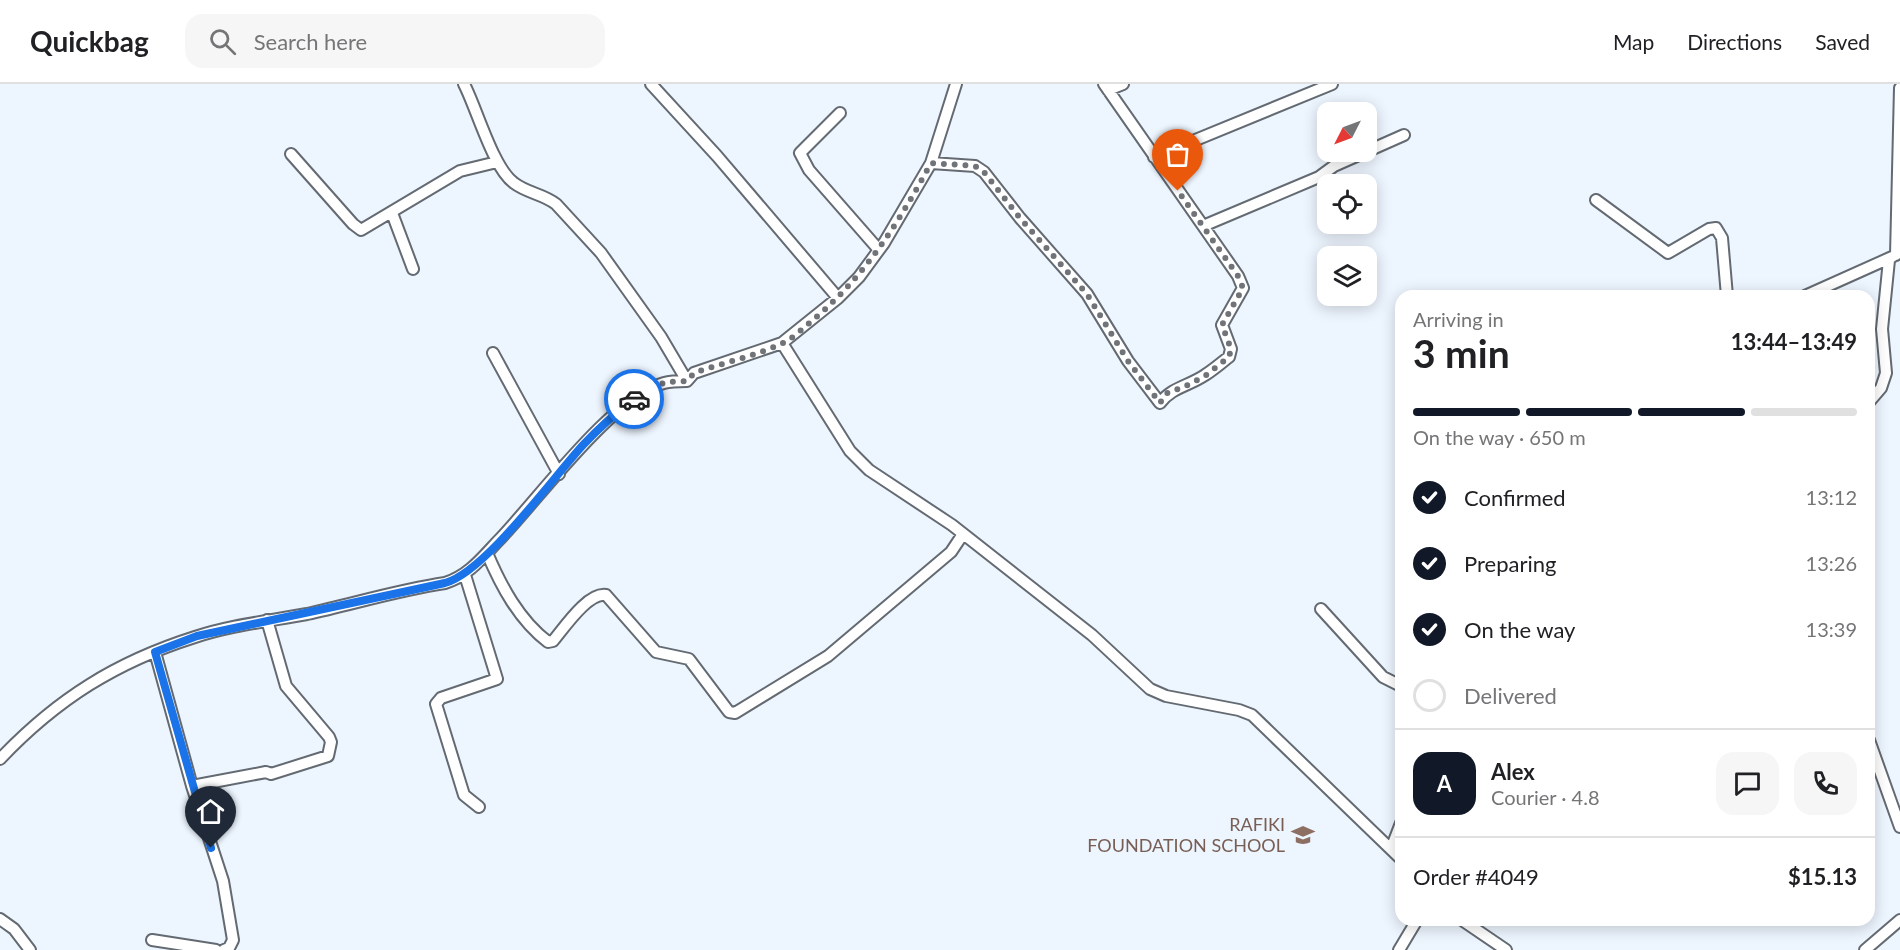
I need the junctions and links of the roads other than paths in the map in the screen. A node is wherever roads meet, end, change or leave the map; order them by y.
1 (464, 84) edge
2 (651, 84) edge
3 (956, 84) edge
4 (1123, 84) edge
5 (1332, 84) edge
6 (1106, 87) edge
7 (1900, 88) edge
8 (840, 113) dead end
9 (1404, 135) dead end
10 (291, 154) dead end
11 (1154, 157) junction
12 (497, 162) junction
13 (931, 163) junction
14 (1596, 200) dead end
15 (392, 213) junction
16 (1203, 226) junction
17 (879, 250) junction
18 (1895, 256) edge
19 (413, 268) dead end
20 (1726, 290) edge
21 (1817, 290) edge
22 (838, 298) junction
23 (782, 343) junction
24 (494, 353) dead end
25 (687, 381) junction
26 (1875, 395) edge
27 (559, 474) junction
28 (963, 534) junction
29 (487, 553) junction
30 (465, 575) junction
31 (1321, 609) dead end
32 (267, 620) junction
33 (155, 652) junction
34 (1395, 683) edge
35 (1875, 757) edge
36 (0, 759) edge
37 (192, 786) junction
38 (479, 807) dead end
39 (1900, 827) edge
40 (1395, 840) edge
41 (1392, 849) junction
42 (1395, 852) edge
43 (0, 919) edge
44 (1900, 920) edge
45 (1413, 926) edge
46 (1471, 926) edge
47 (152, 940) dead end
48 (30, 950) edge
49 (216, 950) edge
50 (224, 950) edge
51 (1399, 950) edge
52 (1506, 950) edge
53 (1865, 950) edge

1 - 12 street
2 - 22 street
3 - 13 street
4 - 6 street
5 - 11 street
6 - 11 street
7 - 18 street
8 - 17 street
9 - 16 street
10 - 15 street
11 - 16 street
12 - 15 street
12 - 25 street
13 - 16 street
13 - 17 street
14 - 20 street
15 - 19 street
17 - 22 street
18 - 21 street
18 - 26 street
22 - 23 street
23 - 25 street
23 - 28 street
24 - 27 street
25 - 27 street
27 - 29 street
28 - 29 street
28 - 41 street
29 - 30 street
30 - 32 street
30 - 38 street
31 - 34 street
32 - 33 street
32 - 37 street
33 - 36 street
33 - 37 street
35 - 39 street
37 - 50 street
40 - 41 street
41 - 42 street
43 - 48 street
44 - 53 street
45 - 51 street
46 - 52 street
47 - 49 street

